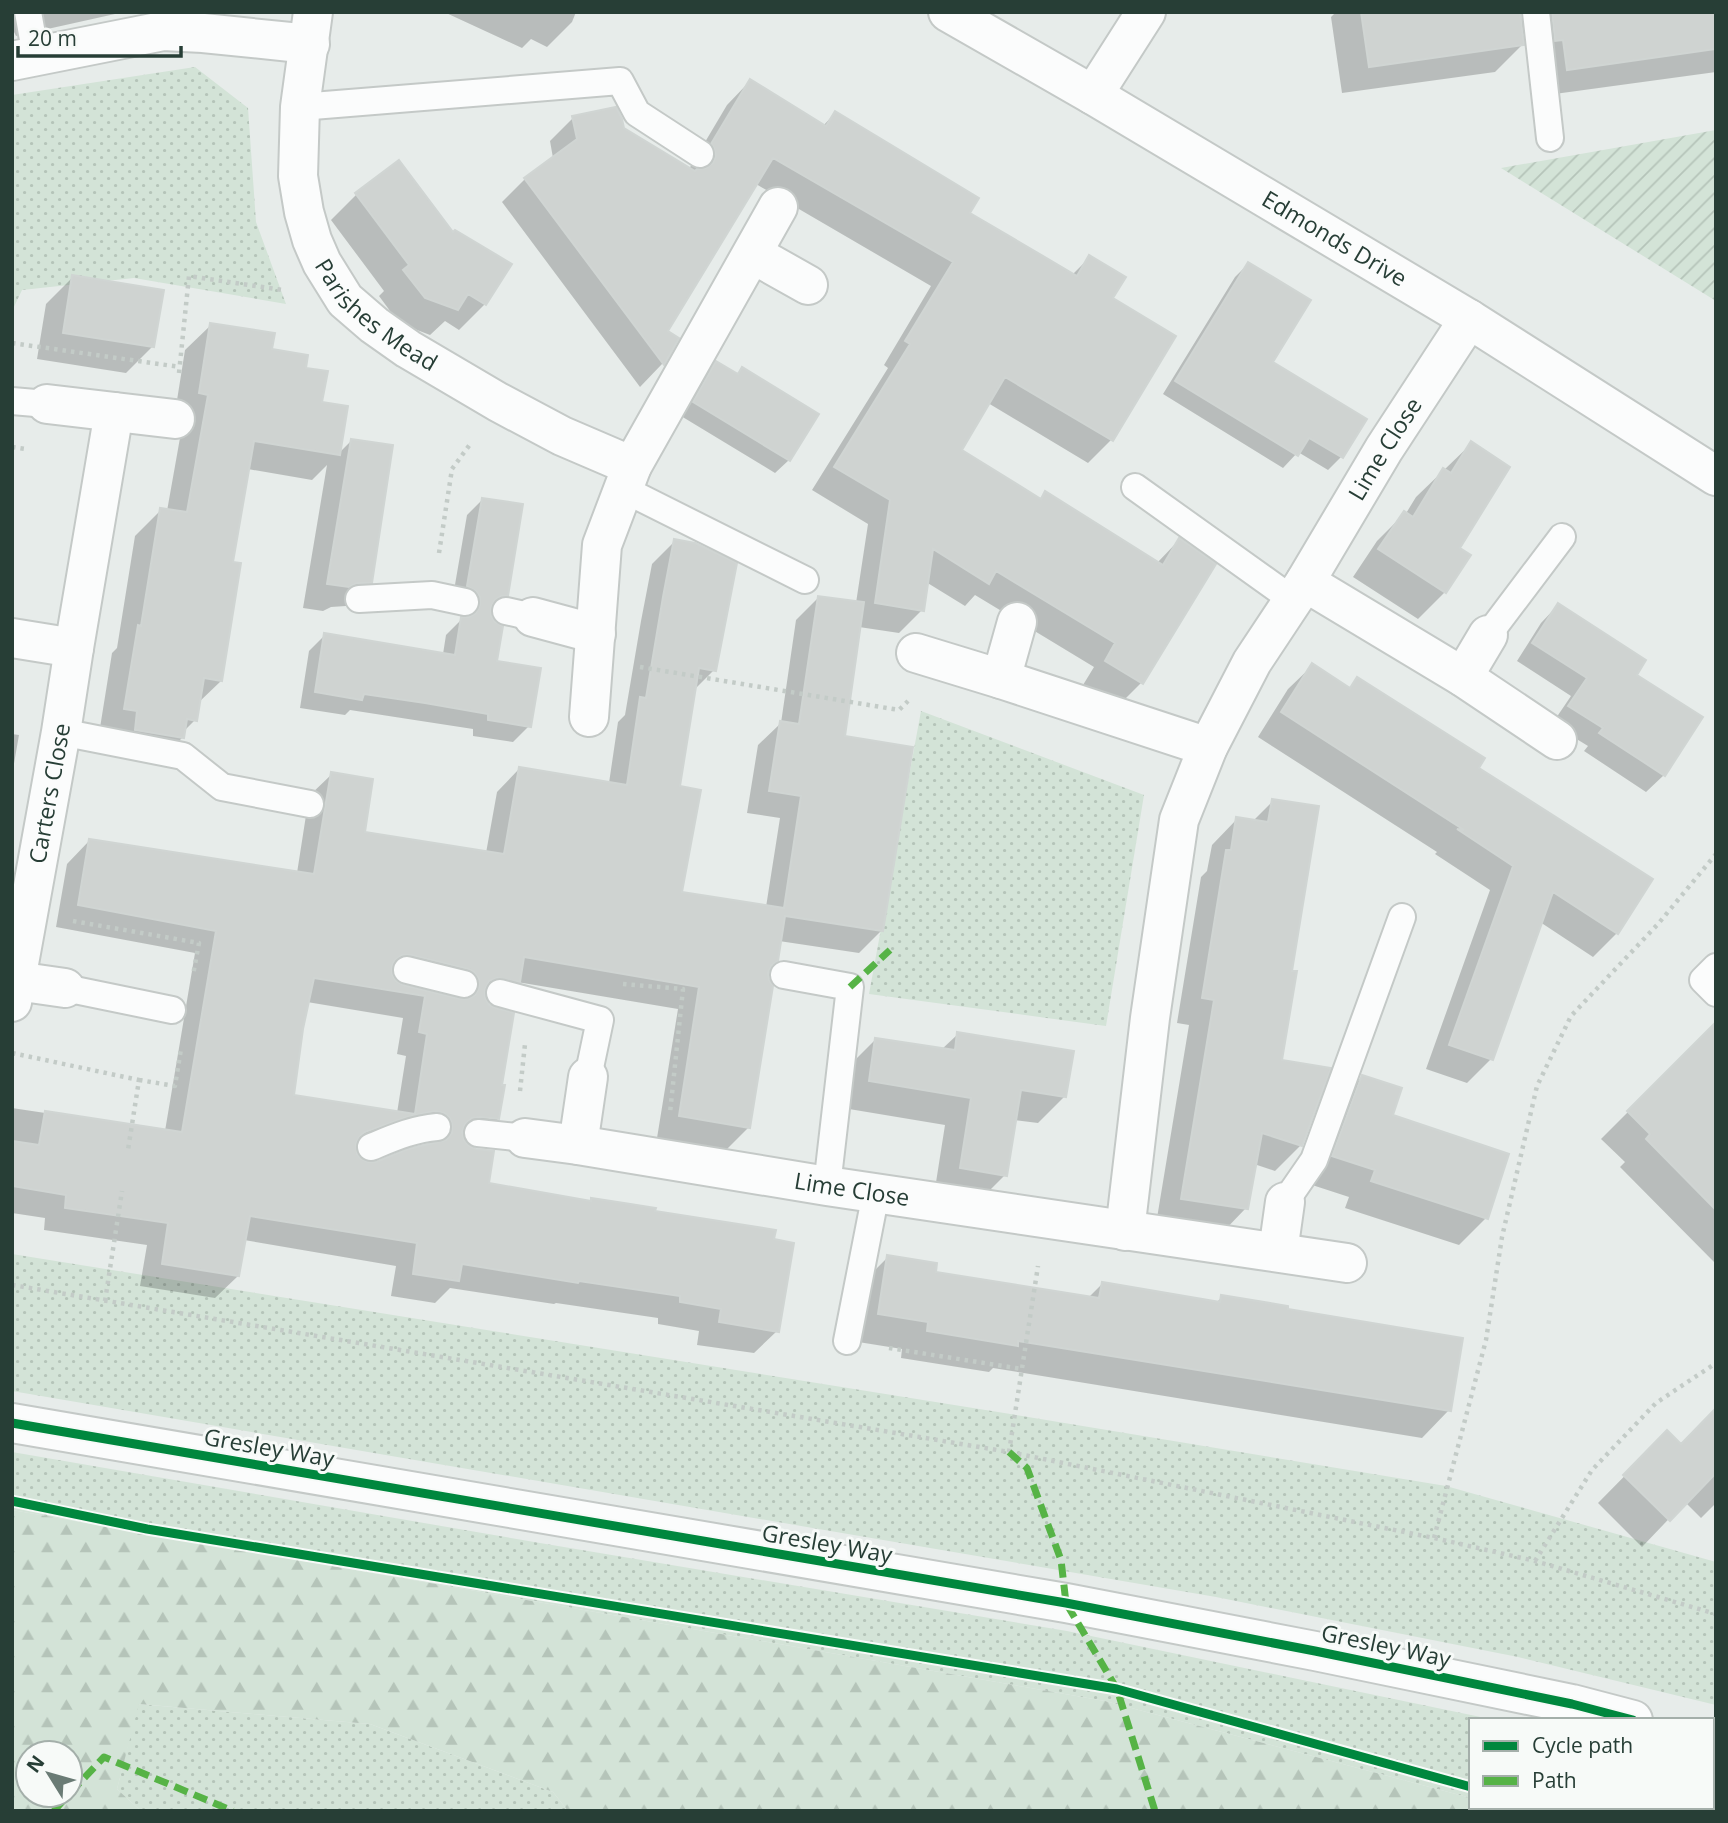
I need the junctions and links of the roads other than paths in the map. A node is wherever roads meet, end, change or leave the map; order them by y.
1 (27, 12) edge
2 (948, 12) edge
3 (1146, 12) edge
4 (1536, 12) edge
5 (312, 28) edge
6 (24, 59) edge
7 (1093, 94) junction
8 (300, 107) junction
9 (1550, 138) dead end
10 (701, 154) dead end
11 (778, 207) dead end
12 (753, 254) junction
13 (808, 285) dead end
14 (1469, 319) junction
15 (30, 403) edge
16 (114, 412) junction
17 (175, 419) road end
18 (1716, 475) edge
19 (628, 478) junction
20 (1135, 487) dead end
21 (1562, 537) dead end
22 (804, 580) dead end
23 (1299, 591) junction
24 (359, 599) dead end
25 (465, 602) dead end
26 (519, 614) dead end
27 (1017, 622) dead end
28 (1488, 635) joint
29 (12, 638) edge
30 (595, 647) junction
31 (74, 648) junction
32 (933, 658) road end
33 (1464, 677) junction
34 (1002, 679) junction
35 (589, 717) dead end
36 (61, 732) junction
37 (1557, 740) dead end
38 (1208, 747) junction
39 (310, 804) dead end
40 (1402, 916) dead end
41 (1716, 967) edge
42 (407, 970) dead end
43 (784, 975) dead end
44 (464, 984) dead end
45 (65, 988) joint
46 (14, 991) edge
47 (500, 993) dead end
48 (1716, 993) edge
49 (172, 1010) dead end
50 (588, 1077) joint
51 (437, 1127) dead end
52 (478, 1133) dead end
53 (525, 1138) joint
54 (578, 1145) junction
55 (371, 1147) dead end
56 (827, 1186) junction
57 (876, 1193) junction
58 (1285, 1202) joint
59 (1125, 1231) junction
60 (1278, 1252) junction
61 (1346, 1263) dead end
62 (847, 1341) road end
63 (12, 1423) edge
64 (1625, 1718) edge

1 - 6 lane
2 - 7 street, Edmonds Drive
3 - 7 street
4 - 9 lane
5 - 6 street, Parishes Mead
5 - 8 street, Parishes Mead
7 - 14 street, Edmonds Drive
8 - 10 lane
8 - 19 street, Parishes Mead
11 - 12 street
12 - 13 street
12 - 19 street
14 - 18 street, Edmonds Drive
14 - 23 street, Lime Close
15 - 16 street
16 - 17 street
16 - 31 street, Carters Close
19 - 22 lane
19 - 30 street
20 - 23 lane
21 - 28 lane
23 - 33 street
23 - 38 street, Lime Close
24 - 25 lane
26 - 30 street
27 - 34 street
28 - 33 street
29 - 31 street
30 - 35 street
31 - 36 street, Carters Close
32 - 34 street
33 - 37 street
34 - 38 street
36 - 39 lane
36 - 46 street, Carters Close
38 - 59 street, Lime Close
40 - 58 lane
41 - 48 lane
42 - 44 lane
43 - 56 lane
45 - 46 street, Carters Close
45 - 49 lane
47 - 50 lane
50 - 54 street
51 - 55 lane
52 - 53 lane
53 - 54 street, Lime Close
54 - 56 street, Lime Close
56 - 57 street, Lime Close
57 - 59 street, Lime Close
57 - 62 lane
58 - 60 street
59 - 60 street, Lime Close
60 - 61 street, Lime Close
63 - 64 street, Gresley Way

